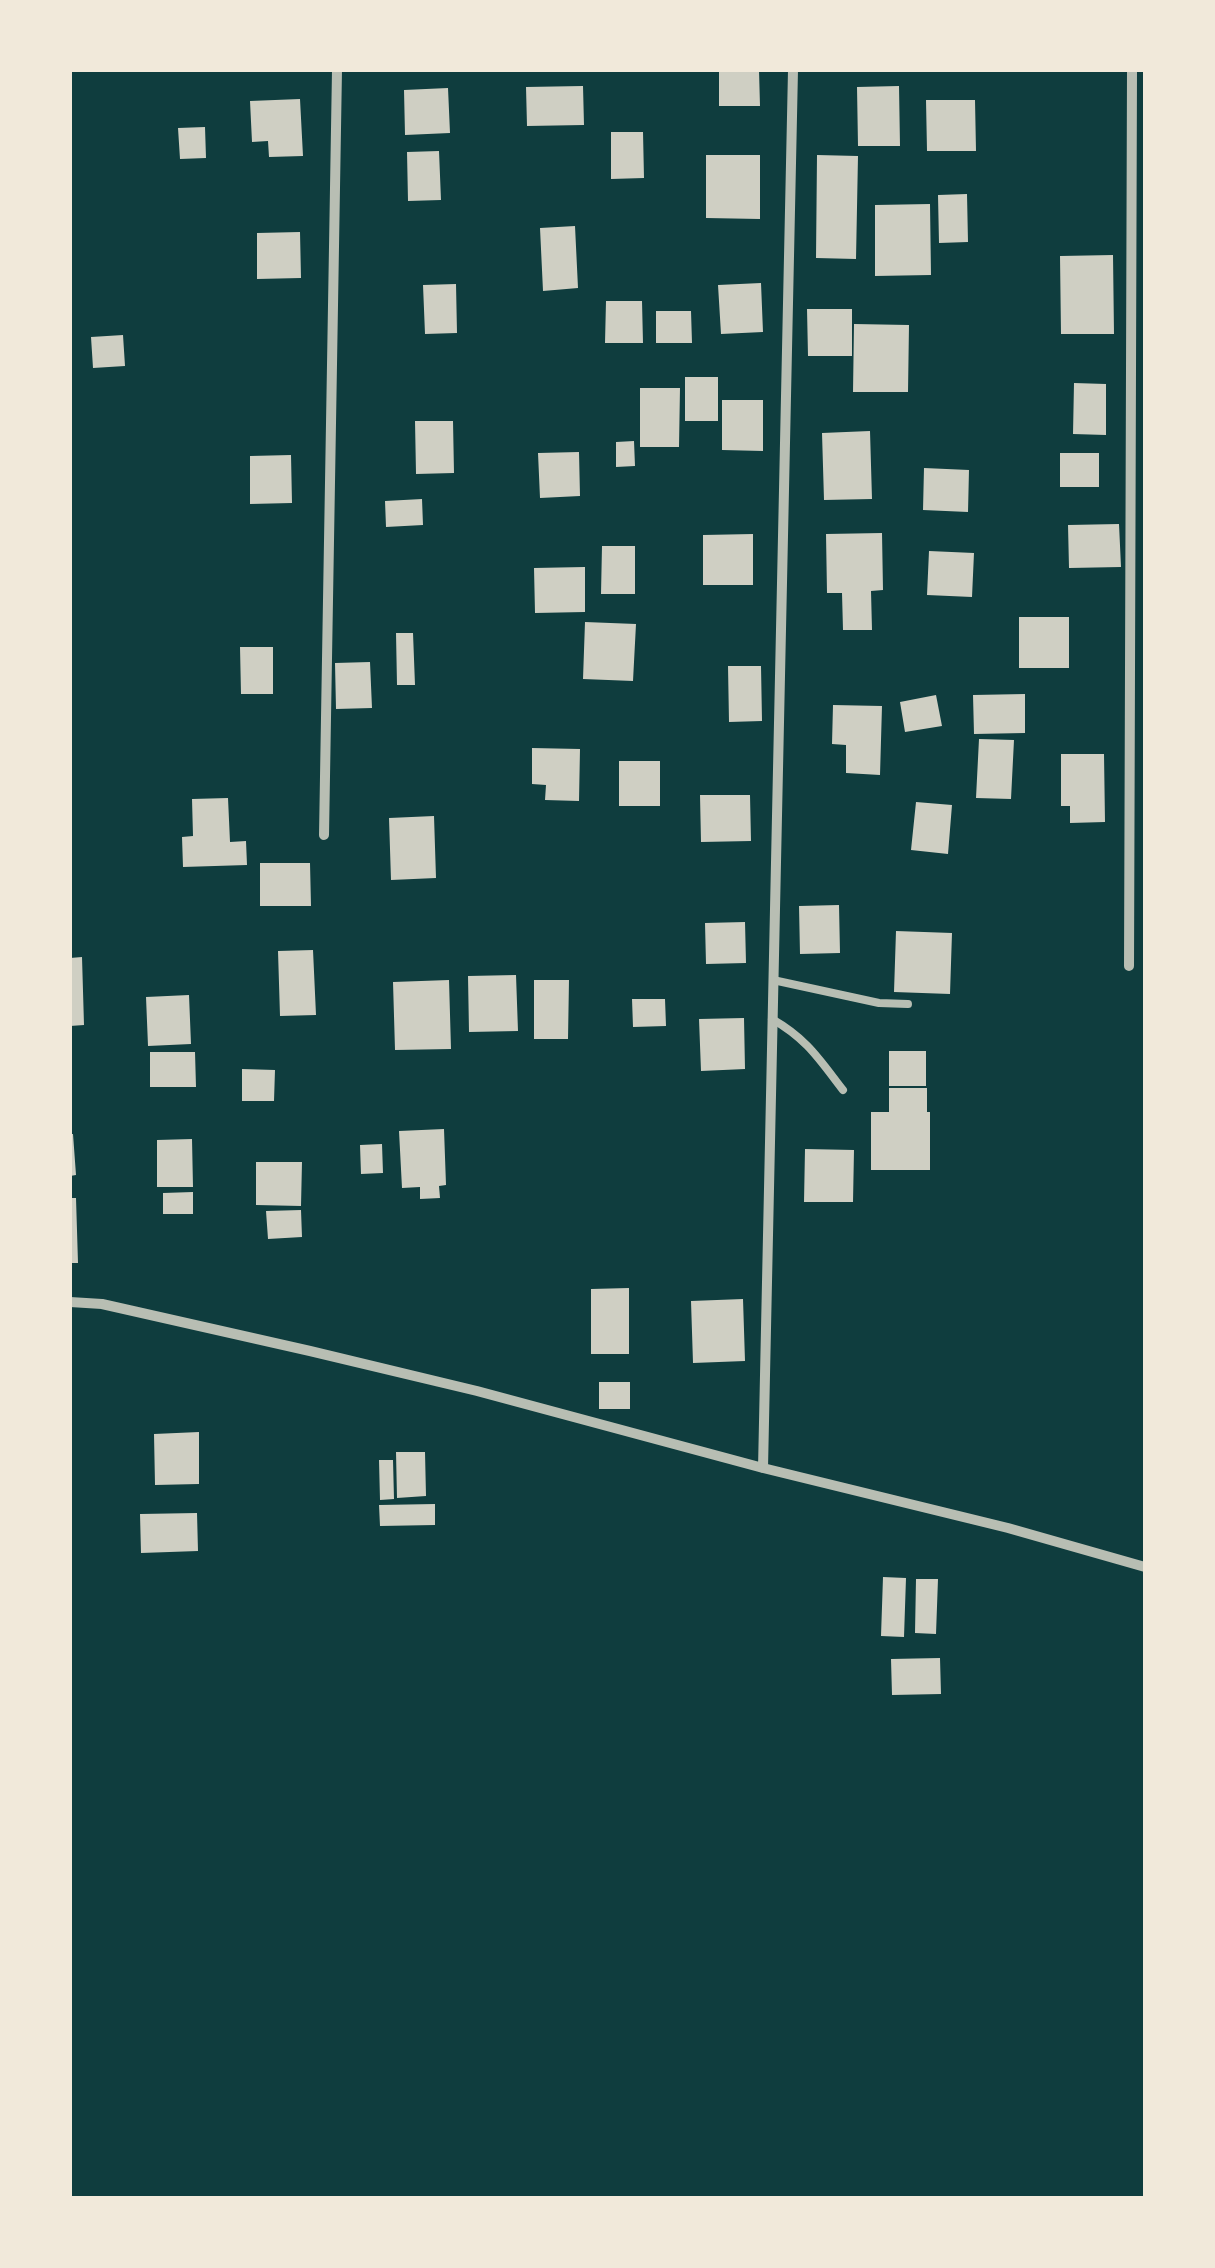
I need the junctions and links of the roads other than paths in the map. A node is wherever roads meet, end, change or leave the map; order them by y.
1 (337, 70) edge
2 (793, 70) edge
3 (1139, 71) edge
4 (324, 835) dead end
5 (1129, 966) dead end
6 (773, 980) junction
7 (908, 1004) dead end
8 (772, 1019) junction
9 (842, 1090) dead end
10 (70, 1302) edge
11 (763, 1468) junction
12 (1145, 1567) edge

1 - 4 street
2 - 6 street
3 - 5 street
6 - 7 lane
6 - 8 street
8 - 9 lane
8 - 11 street
10 - 11 street
11 - 12 street

